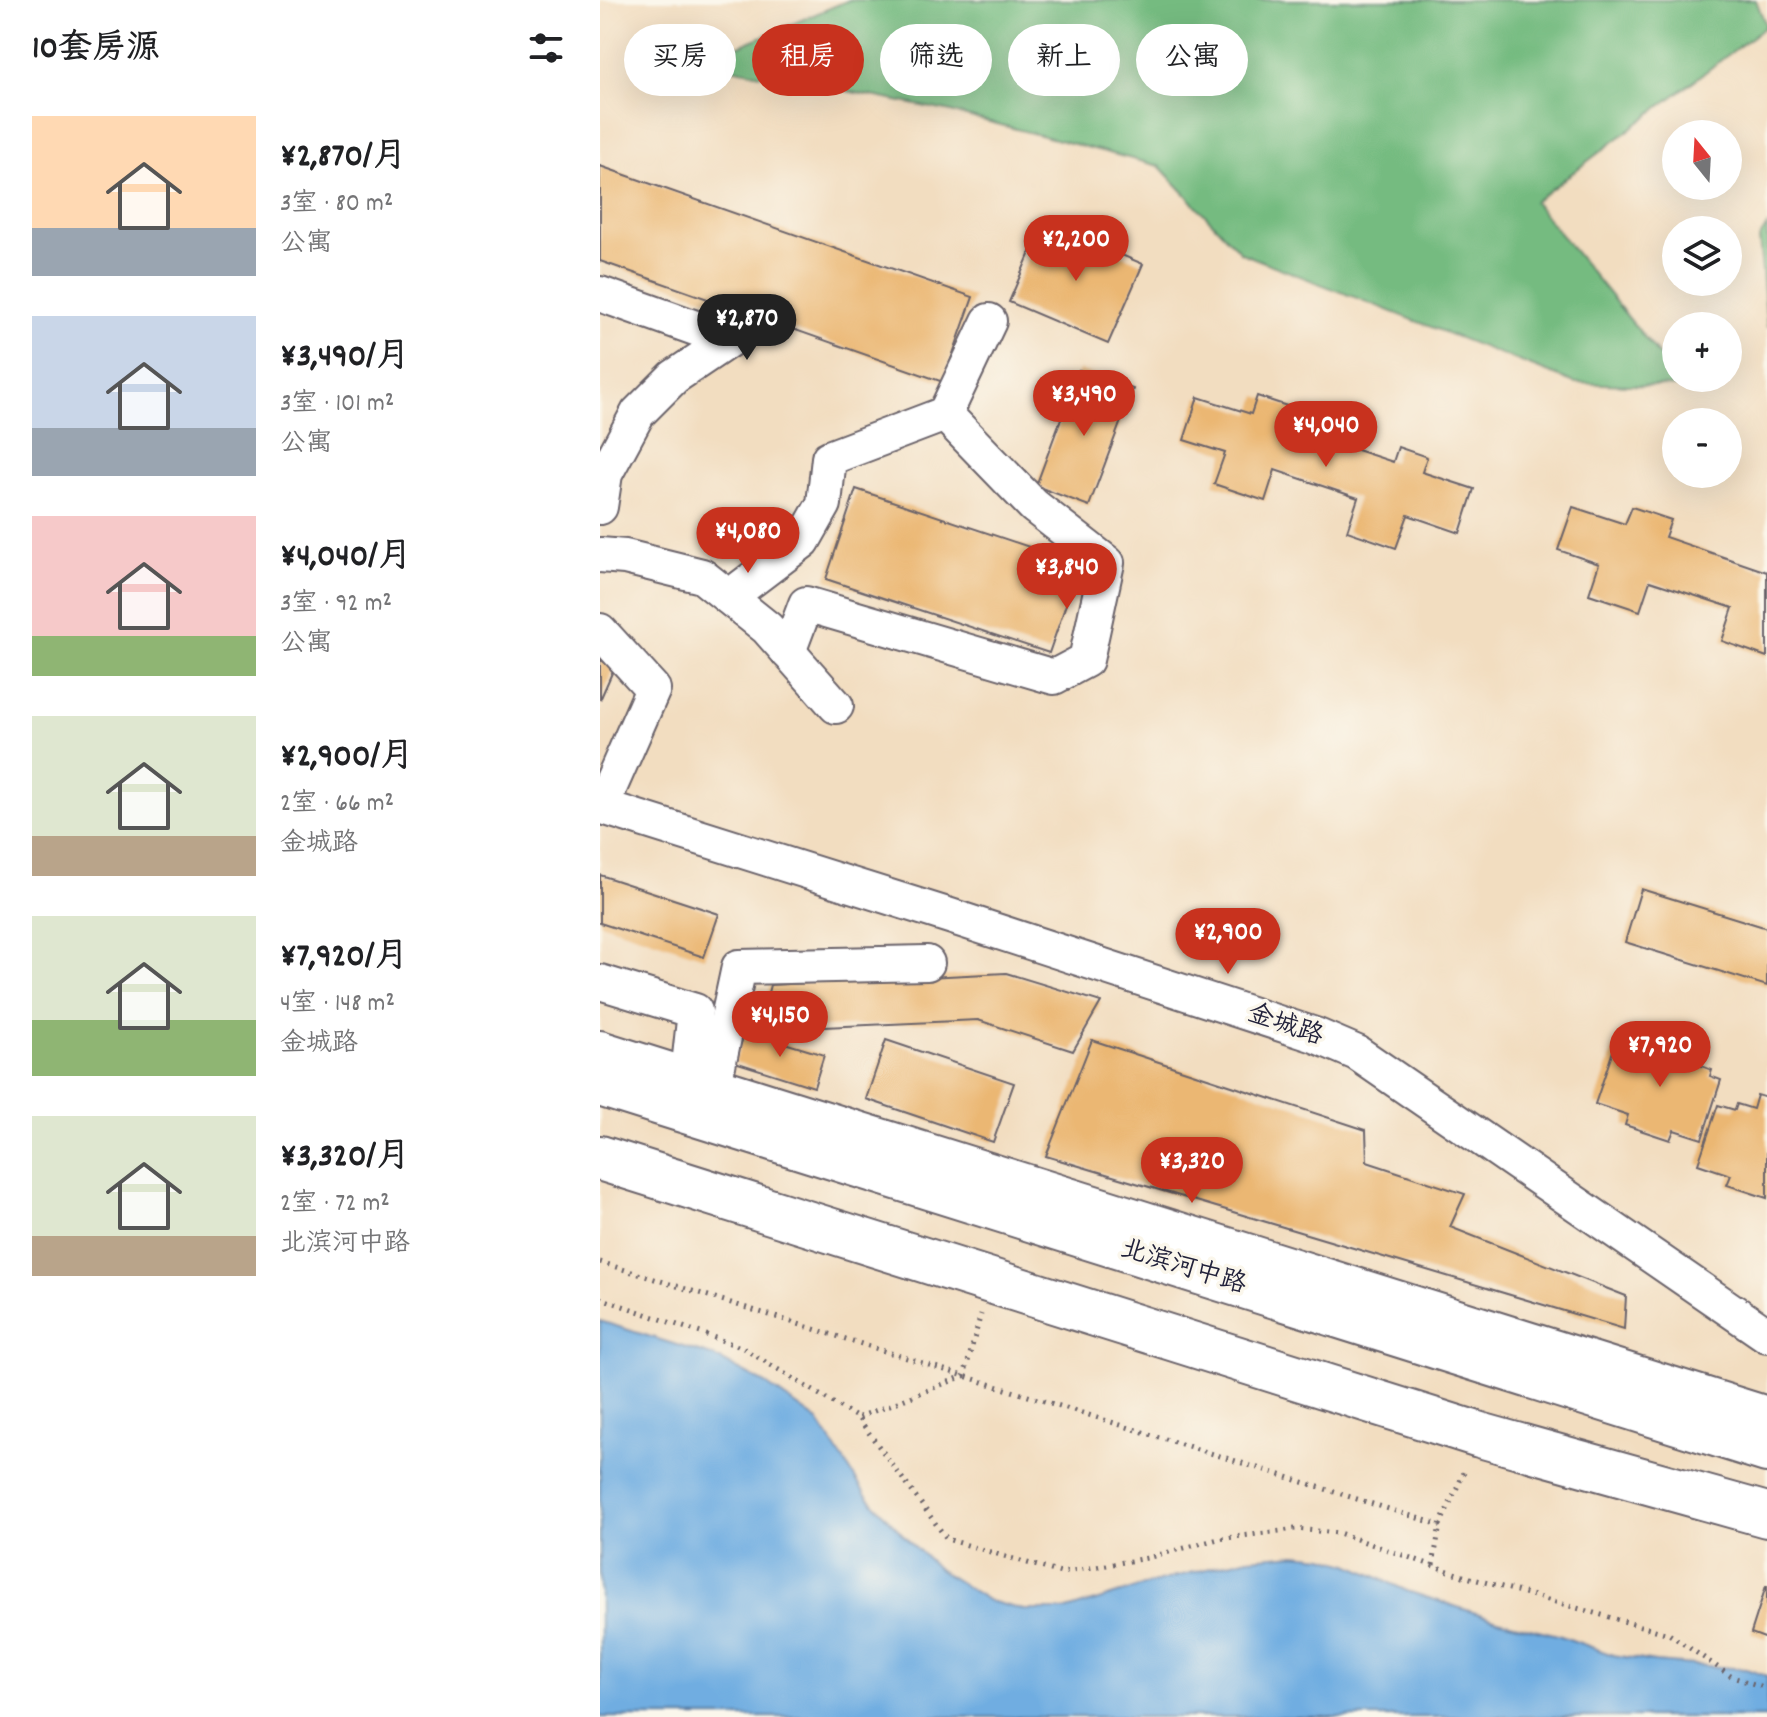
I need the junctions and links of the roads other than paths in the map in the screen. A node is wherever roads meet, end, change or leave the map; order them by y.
1 (600, 294) edge
2 (989, 321) dead end
3 (945, 414) junction
4 (600, 507) edge
5 (600, 555) edge
6 (729, 597) junction
7 (600, 631) edge
8 (788, 652) junction
9 (836, 706) dead end
10 (600, 807) edge
11 (927, 963) dead end
12 (600, 982) edge
13 (600, 1048) edge
14 (701, 1080) junction
15 (600, 1084) edge
16 (600, 1158) edge
17 (1767, 1335) edge
18 (1767, 1414) edge
19 (1767, 1450) edge
20 (1767, 1515) edge

1 - 4 street
2 - 3 street
3 - 6 street
3 - 8 street
5 - 6 street
6 - 8 street
7 - 10 street
8 - 9 street
10 - 17 street, 金城路
11 - 14 street
12 - 14 street
13 - 14 street
14 - 18 street
15 - 19 main road, 北滨河中路
16 - 20 main road

